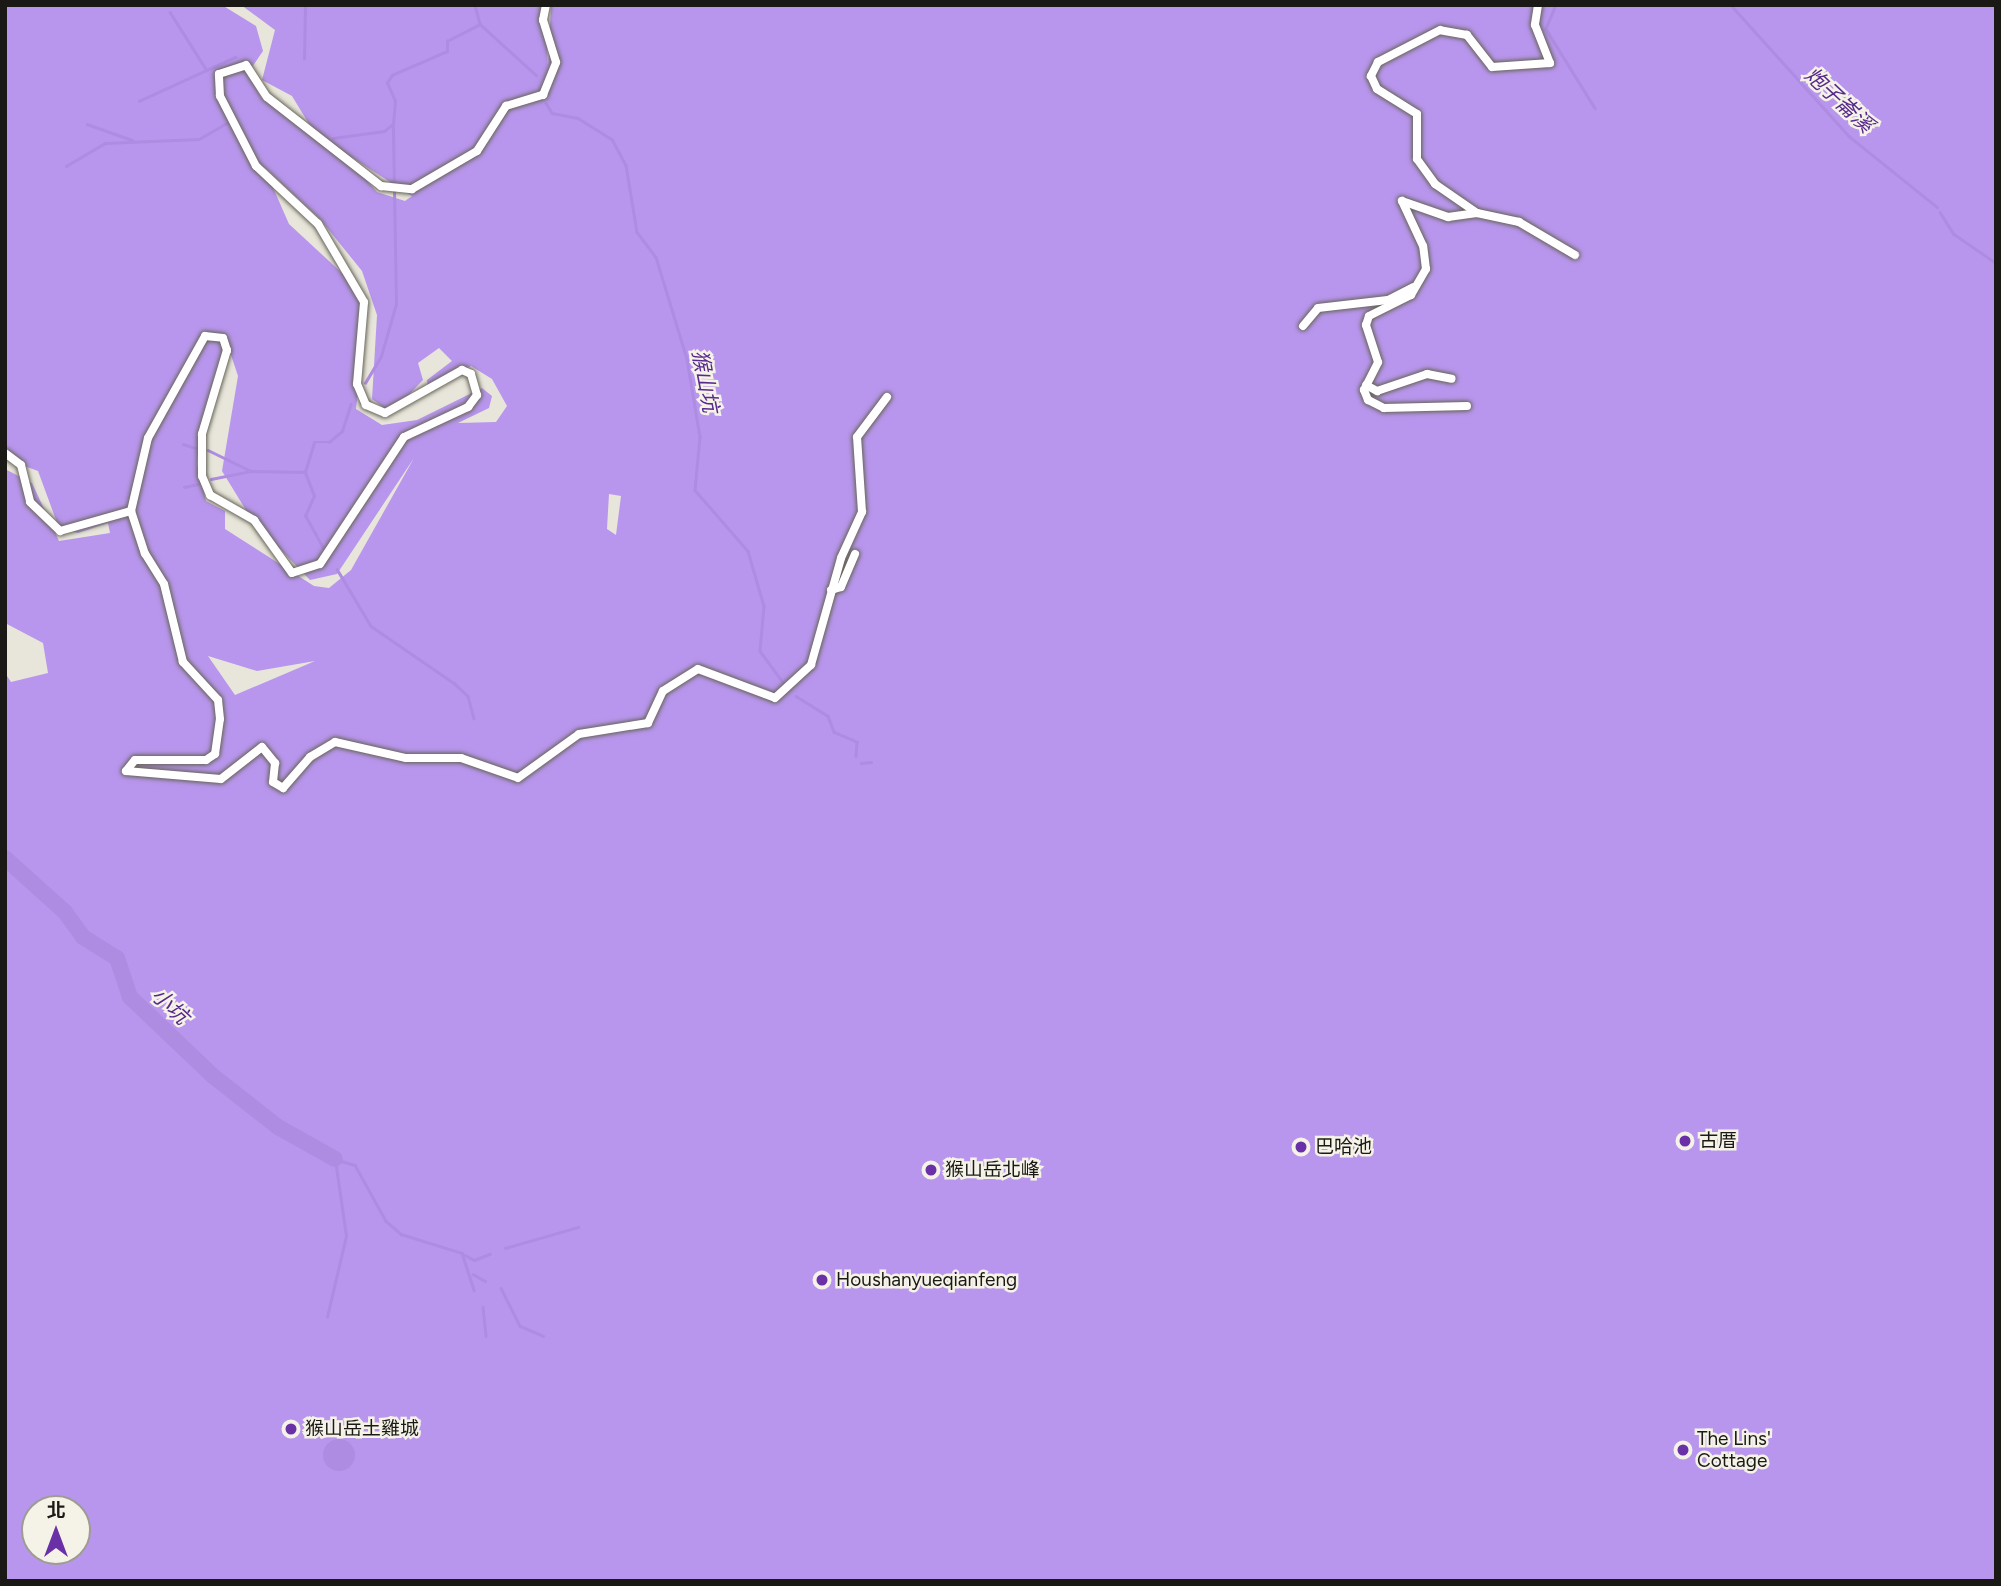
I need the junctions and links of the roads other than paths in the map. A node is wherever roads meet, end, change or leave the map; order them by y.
1 (546, 5) edge
2 (1538, 5) edge
3 (1477, 214) junction
4 (1575, 255) dead end
5 (1419, 283) junction
6 (1303, 326) dead end
7 (1452, 379) dead end
8 (1366, 385) junction
9 (887, 397) dead end
10 (1466, 406) dead end
11 (5, 453) edge
12 (131, 511) junction
13 (855, 554) dead end
14 (831, 590) junction

1 - 12 street
2 - 3 street
3 - 4 street
3 - 5 street
5 - 6 street
5 - 8 street
7 - 8 street
8 - 10 street
9 - 14 street
11 - 12 street
12 - 14 street
13 - 14 street

